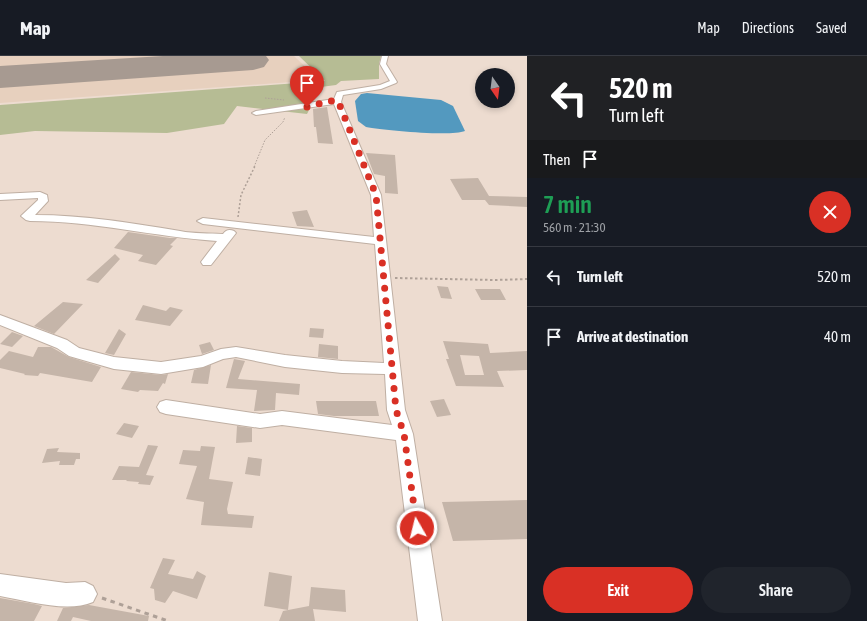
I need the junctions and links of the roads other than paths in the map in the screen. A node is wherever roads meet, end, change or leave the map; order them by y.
1 (385, 56) edge
2 (338, 101) junction
3 (256, 113) dead end
4 (0, 197) edge
5 (203, 221) dead end
6 (234, 225) junction
7 (226, 238) junction
8 (380, 241) junction
9 (207, 262) dead end
10 (0, 320) edge
11 (392, 369) junction
12 (166, 407) dead end
13 (404, 434) junction
14 (0, 585) edge
15 (85, 594) road end
16 (430, 621) edge

1 - 2 street
2 - 3 street
2 - 8 street
4 - 7 street
5 - 6 street
6 - 7 street
6 - 8 street
7 - 9 street
8 - 11 street
10 - 11 street
11 - 13 street
12 - 13 street
13 - 16 street
14 - 15 street

